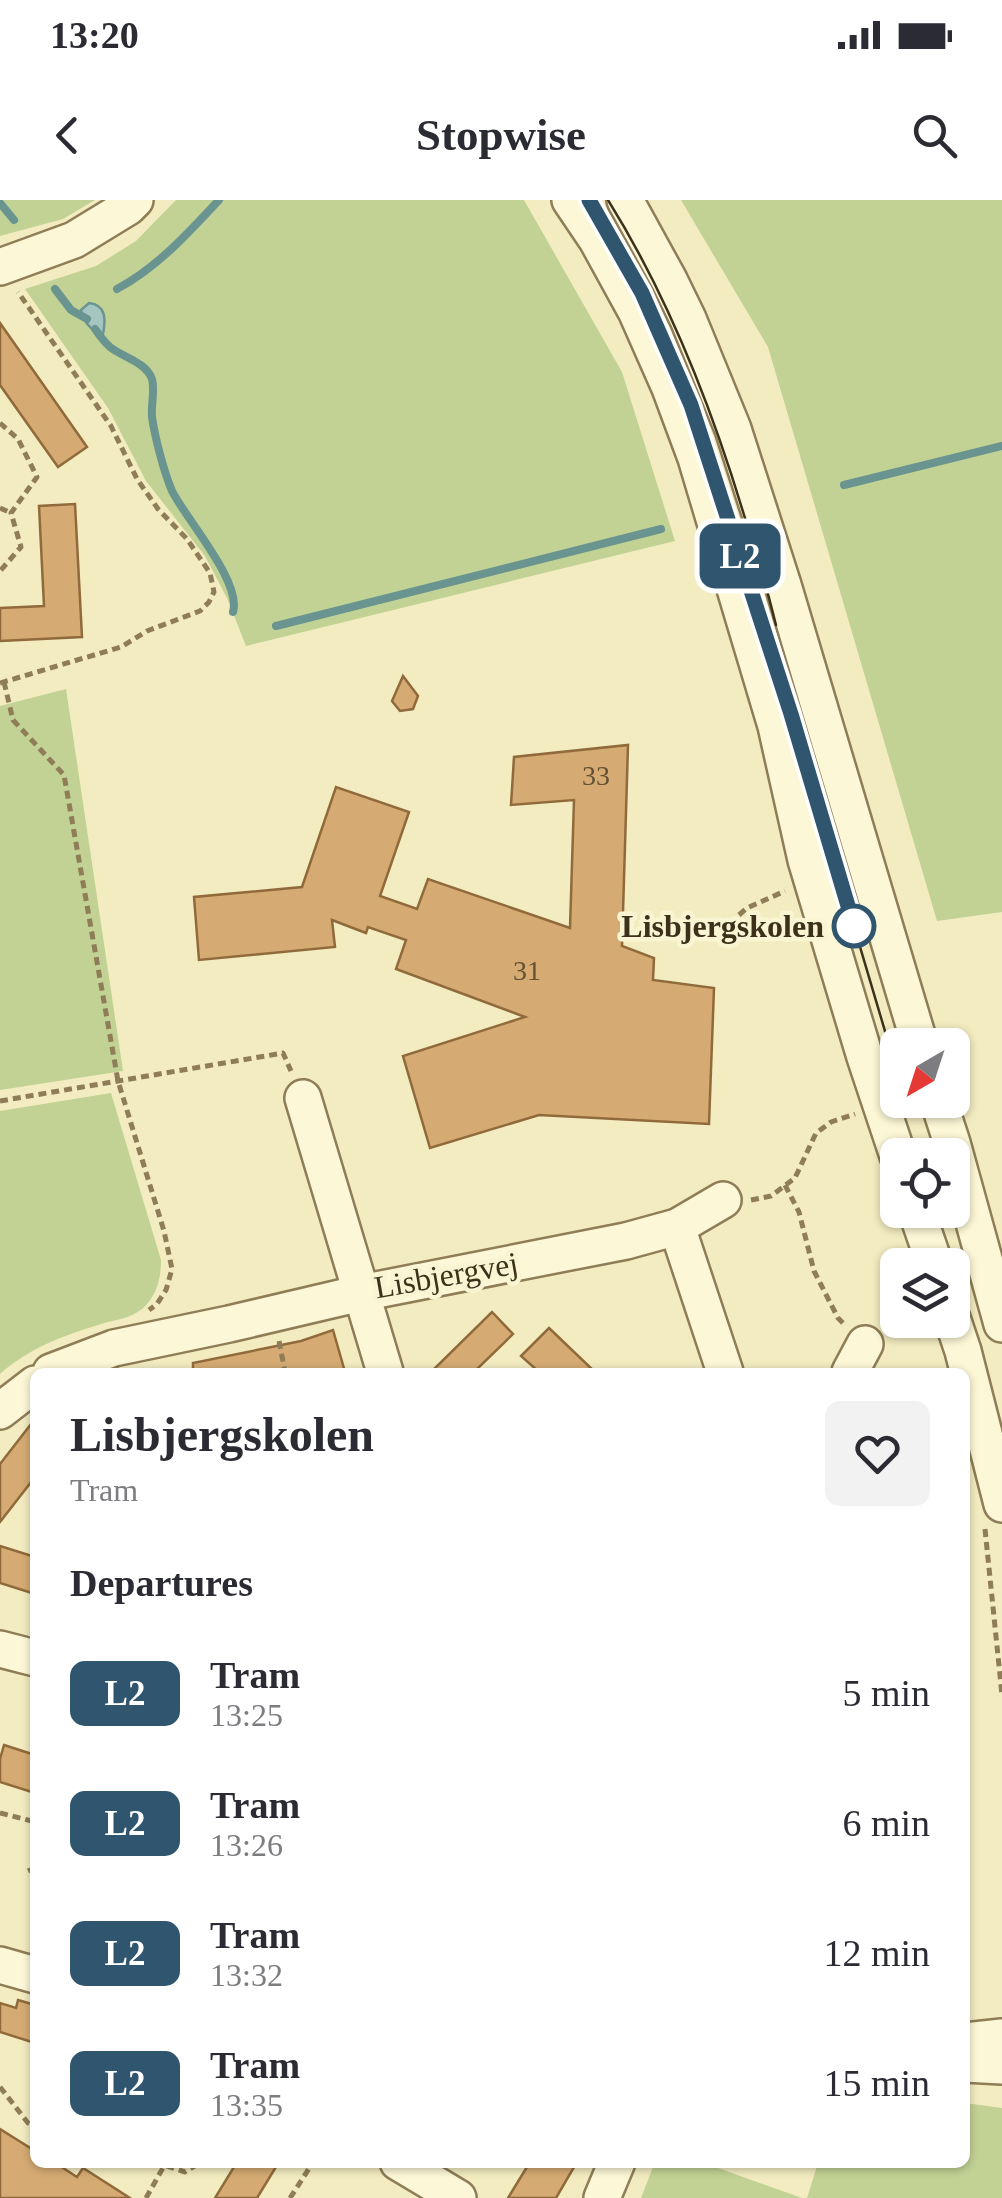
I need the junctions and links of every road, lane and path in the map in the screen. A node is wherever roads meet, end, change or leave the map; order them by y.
1 (135, 200) edge
2 (570, 200) edge
3 (625, 200) edge
4 (4, 274) edge
5 (0, 423) edge
6 (0, 508) edge
7 (12, 513) junction
8 (0, 571) edge
9 (2, 683) edge
10 (792, 888) dead end
11 (739, 915) dead end
12 (915, 1028) edge
13 (118, 1081) junction
14 (303, 1098) joint
15 (0, 1101) edge
16 (860, 1113) dead end
17 (944, 1118) edge
18 (892, 1138) edge
19 (785, 1185) junction
20 (723, 1200) joint
21 (988, 1223) edge
22 (677, 1226) junction
23 (361, 1293) junction
24 (146, 1312) dead end
25 (1002, 1324) edge
26 (959, 1338) edge
27 (857, 1358) edge
28 (117, 1360) edge
29 (73, 1368) edge
30 (384, 1368) edge
31 (724, 1368) edge
32 (966, 1368) edge
33 (30, 1388) edge
34 (970, 1390) edge
35 (0, 1411) edge
36 (993, 1516) edge
37 (0, 1649) edge
38 (30, 1657) edge
39 (1002, 1695) edge
40 (0, 1813) edge
41 (30, 1820) edge
42 (0, 1965) edge
43 (30, 1974) edge
44 (1002, 2038) edge
45 (970, 2041) edge
46 (970, 2064) edge
47 (1002, 2066) edge
48 (0, 2087) edge
49 (30, 2124) edge
50 (162, 2168) edge
51 (309, 2168) edge
52 (408, 2168) edge
53 (614, 2168) edge
54 (146, 2198) edge
55 (290, 2198) edge
56 (458, 2198) edge
57 (602, 2198) edge

1 - 4 street
2 - 18 street
3 - 12 street
4 - 9 path
5 - 7 path
6 - 7 path
7 - 8 path
9 - 13 path
10 - 11 path
13 - 14 path
13 - 15 path
13 - 24 path
14 - 23 street, Lisbjergvej
16 - 19 path
17 - 21 street
19 - 20 path
19 - 27 path
20 - 22 street, Lisbjergvej
21 - 25 street
22 - 23 street, Lisbjergvej
22 - 31 street
23 - 28 street
23 - 30 street
26 - 32 street
28 - 29 street
33 - 35 street
34 - 36 street
36 - 39 path
37 - 38 street
40 - 41 path
42 - 43 street
44 - 45 street
46 - 47 street
48 - 49 path
50 - 54 path
51 - 55 path
52 - 56 street
53 - 57 street

